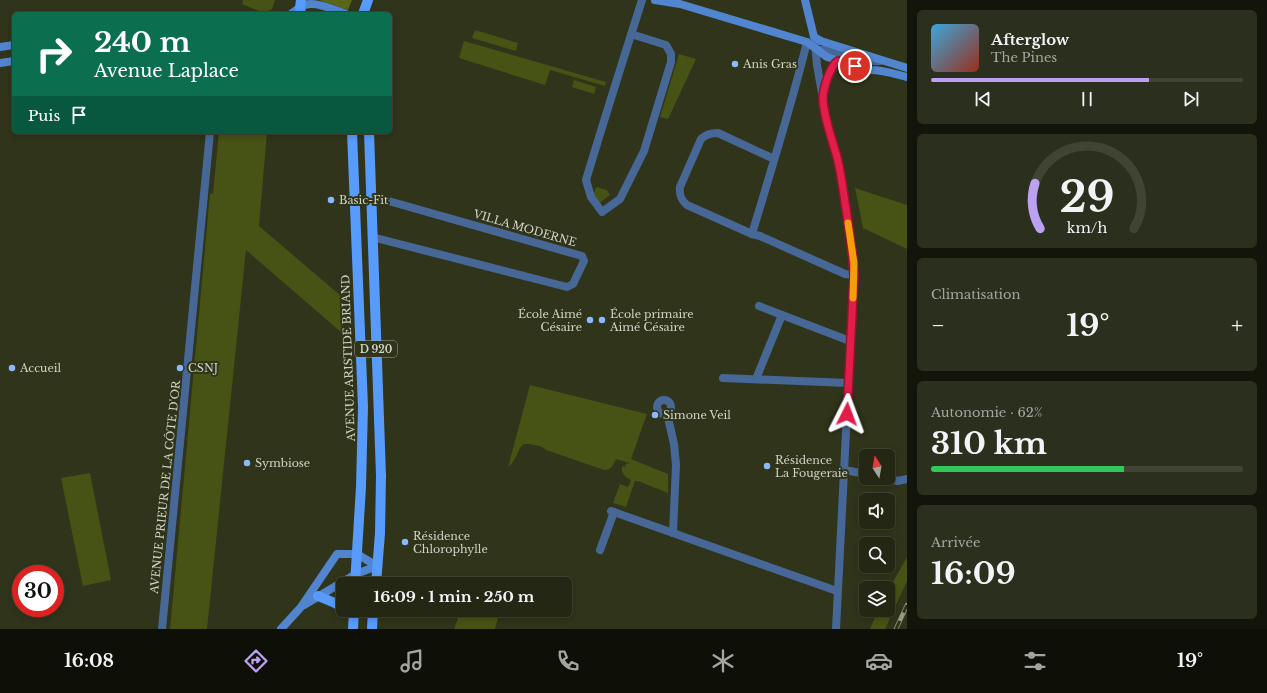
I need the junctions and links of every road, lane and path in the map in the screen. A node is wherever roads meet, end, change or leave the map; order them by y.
1 (368, 0) edge
2 (642, 0) edge
3 (655, 0) edge
4 (806, 0) edge
5 (301, 7) edge
6 (340, 12) edge
7 (364, 12) edge
8 (631, 34) junction
9 (810, 40) junction
10 (12, 45) edge
11 (0, 47) edge
12 (816, 50) junction
13 (883, 60) junction
14 (12, 61) edge
15 (838, 61) junction
16 (0, 63) edge
17 (907, 68) edge
18 (878, 70) junction
19 (907, 73) edge
20 (907, 77) edge
21 (823, 98) junction
22 (210, 134) edge
23 (352, 134) edge
24 (369, 134) edge
25 (774, 159) junction
26 (371, 196) junction
27 (752, 234) junction
28 (372, 236) junction
29 (854, 276) junction
30 (759, 306) dead end
31 (782, 315) junction
32 (850, 341) junction
33 (723, 378) dead end
34 (756, 379) junction
35 (848, 383) junction
36 (667, 413) dead end
37 (844, 470) junction
38 (859, 473) edge
39 (907, 479) edge
40 (895, 480) edge
41 (673, 533) junction
42 (600, 550) dead end
43 (357, 554) junction
44 (377, 566) junction
45 (355, 577) edge
46 (358, 577) edge
47 (376, 577) edge
48 (336, 588) edge
49 (838, 591) junction
50 (318, 596) junction
51 (336, 604) edge
52 (301, 606) junction
53 (352, 617) edge
54 (373, 617) edge
55 (162, 629) edge
56 (281, 629) edge
57 (353, 629) edge
58 (372, 629) edge
59 (836, 629) edge

1 - 7 main road
2 - 8 street
3 - 9 main road
4 - 9 main road
5 - 6 main road
8 - 8 street
9 - 12 street
9 - 13 main road
9 - 25 street
10 - 11 main road
12 - 13 street
12 - 15 main road
12 - 21 street
13 - 17 main road
14 - 16 main road
15 - 18 main road
15 - 21 street
18 - 19 street
18 - 20 main road
21 - 29 street
22 - 55 street, AVENUE PRIEUR DE LA CÔTE D'OR
23 - 43 main road, AVENUE ARISTIDE BRIAND / D 920
24 - 26 main road, D 920
25 - 27 street
25 - 27 street
26 - 28 main road, D 920
26 - 28 street, VILLA MODERNE
27 - 29 street
28 - 44 main road, D 920
29 - 32 street
30 - 31 street
31 - 32 street
31 - 34 street
32 - 35 street
33 - 34 street
34 - 35 street
35 - 37 street
36 - 41 street
37 - 38 street
37 - 49 street
39 - 40 street
41 - 42 street
41 - 49 street
43 - 44 main road
43 - 45 main road, AVENUE ARISTIDE BRIAND / D 920
43 - 52 main road
44 - 46 main road
44 - 47 main road, D 920
48 - 50 main road
49 - 59 street
50 - 51 main road
50 - 52 main road
52 - 56 main road
53 - 57 main road
54 - 58 main road

